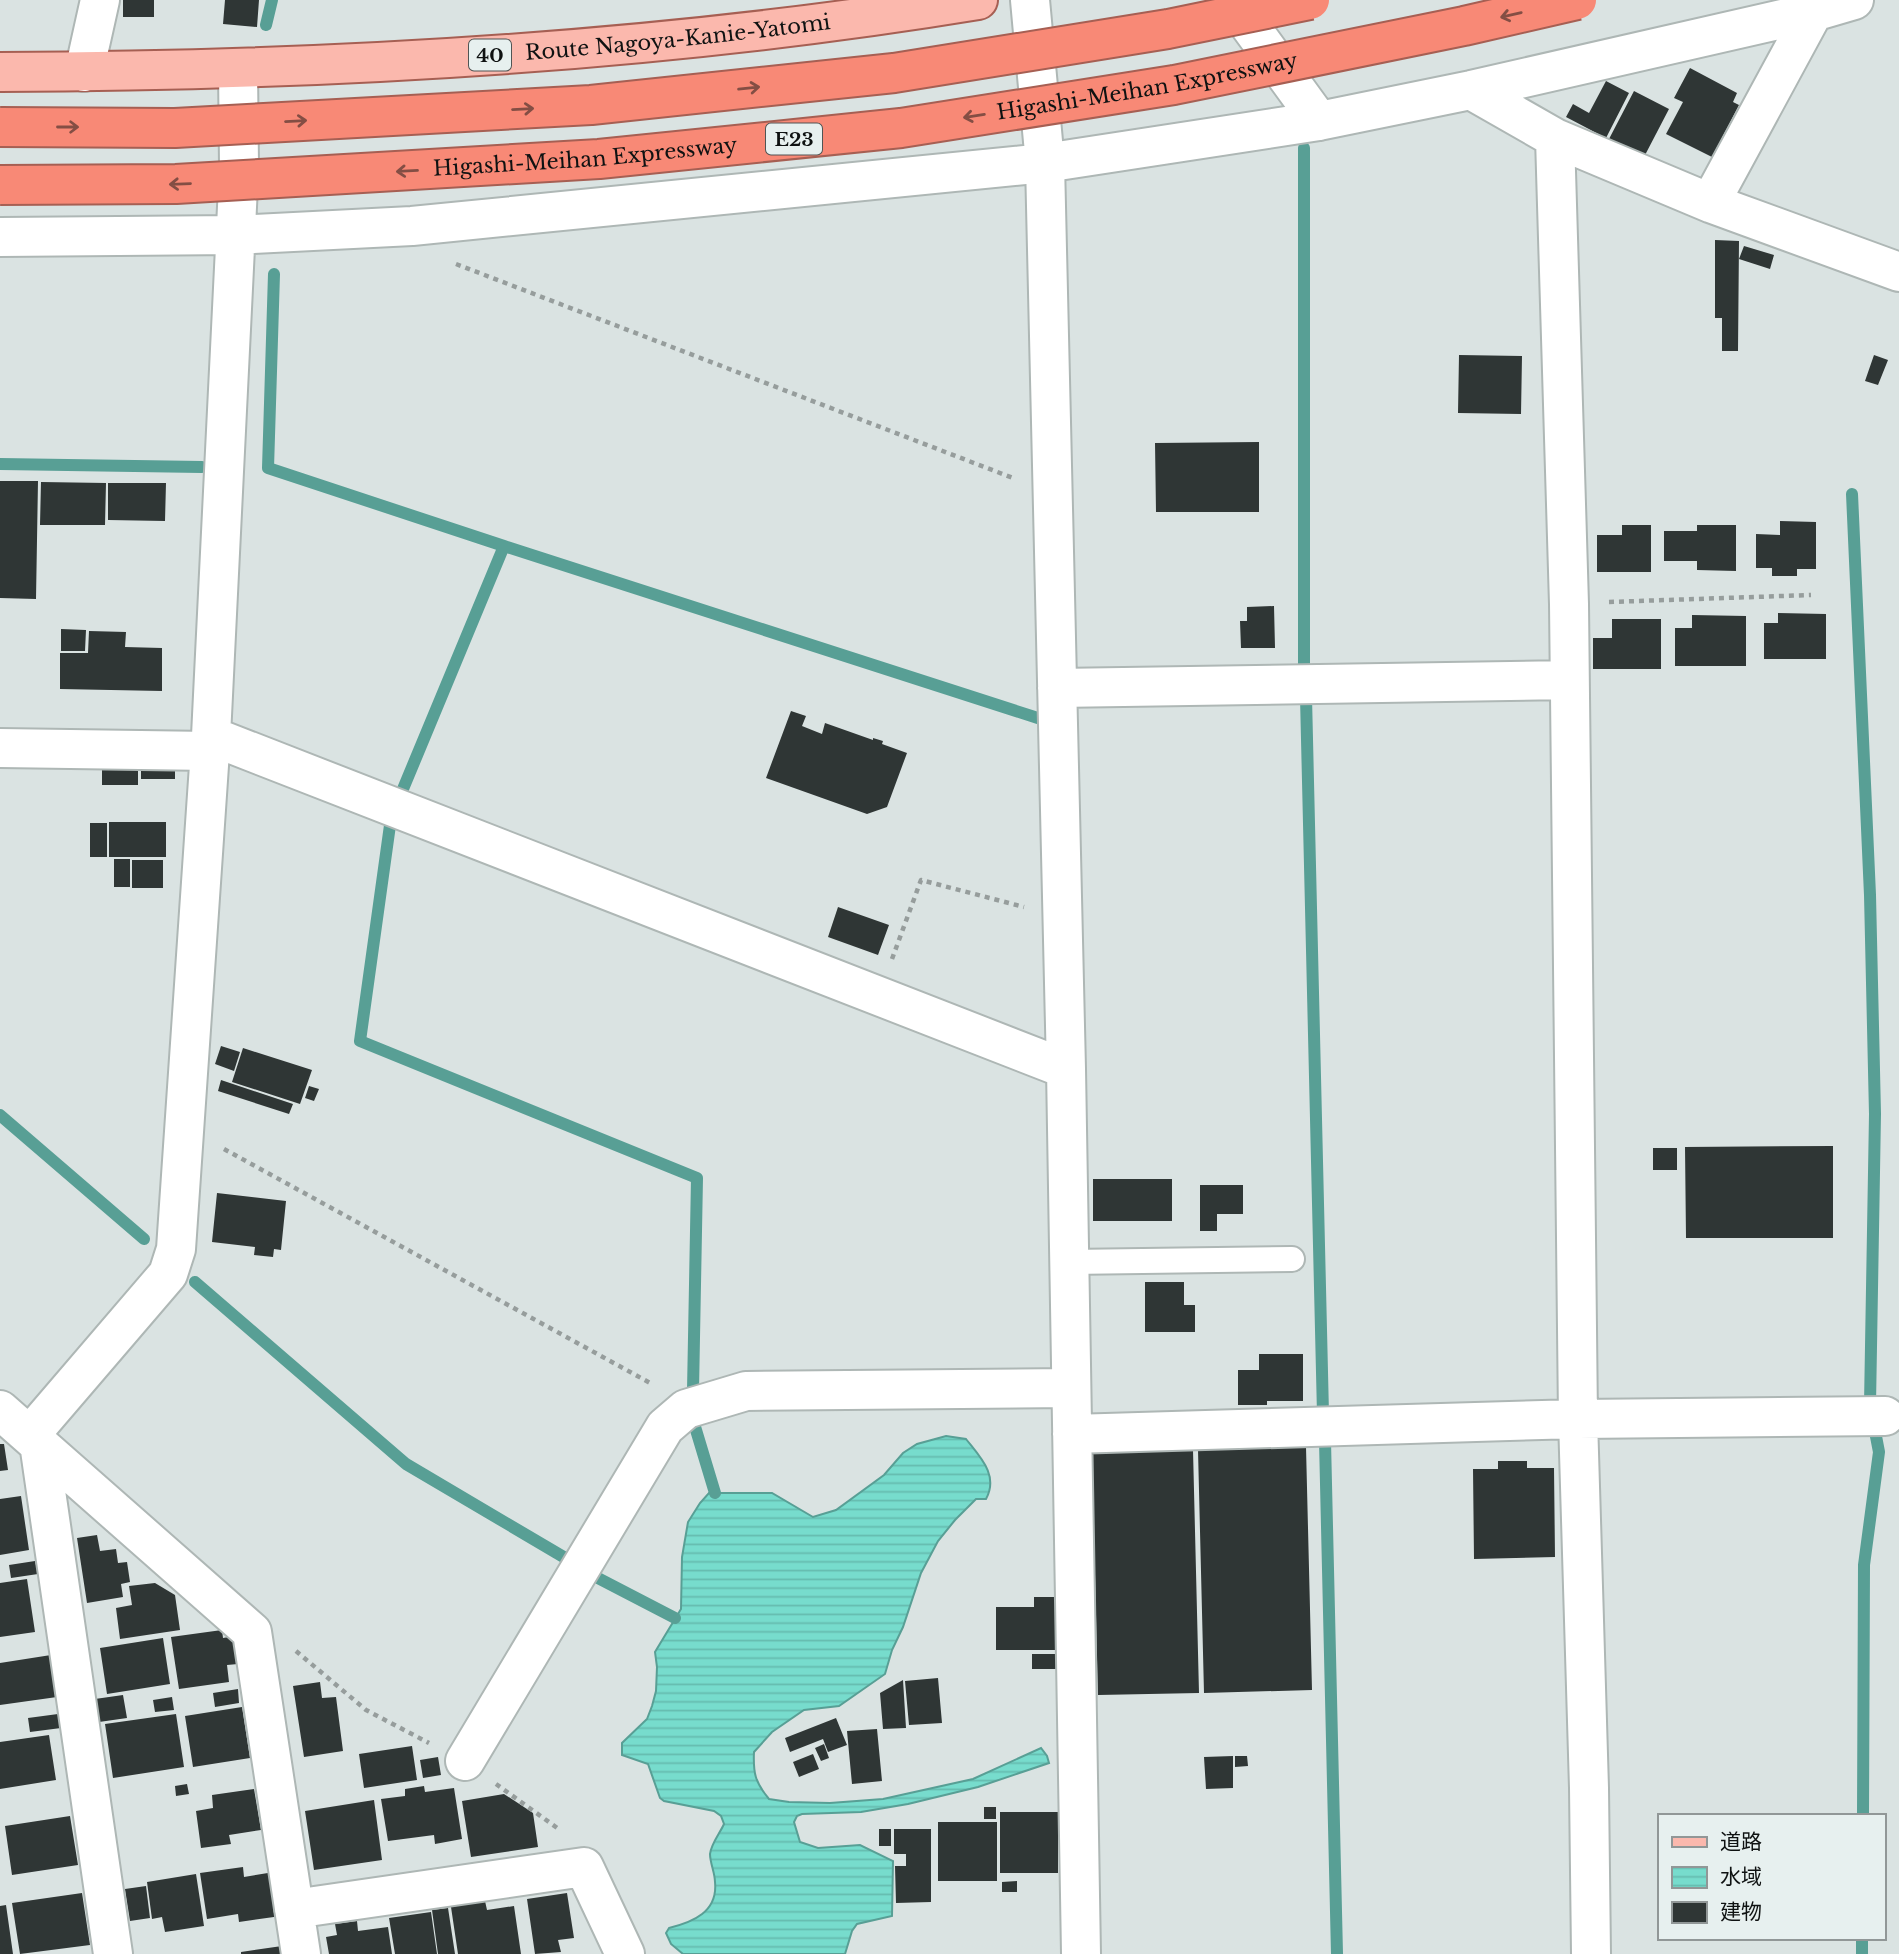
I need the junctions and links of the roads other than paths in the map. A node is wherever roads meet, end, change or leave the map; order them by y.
1 (100, 0) edge
2 (1030, 0) edge
3 (1231, 0) edge
4 (1310, 0) edge
5 (1577, 0) edge
6 (1854, 0) edge
7 (952, 2) edge
8 (1817, 6) edge
9 (238, 68) junction
10 (0, 72) edge
11 (84, 72) junction
12 (1471, 90) junction
13 (1319, 121) junction
14 (0, 127) edge
15 (1555, 138) junction
16 (1045, 163) junction
17 (0, 185) edge
18 (1710, 203) junction
19 (236, 235) junction
20 (0, 237) edge
21 (1899, 272) edge
22 (1569, 680) junction
23 (1058, 688) junction
24 (210, 743) junction
25 (0, 748) edge
26 (1066, 1069) junction
27 (1292, 1259) dead end
28 (1069, 1262) junction
29 (1070, 1388) junction
30 (0, 1410) edge
31 (1869, 1416) dead end
32 (1578, 1419) junction
33 (1072, 1434) junction
34 (35, 1439) junction
35 (465, 1760) dead end
36 (294, 1909) junction
37 (113, 1954) edge
38 (301, 1954) edge
39 (625, 1954) edge
40 (1081, 1954) edge
41 (1591, 1954) edge

1 - 11 street
2 - 16 street
3 - 13 street
14 -> 4 highway, bridge
5 -> 17 highway, Higashi-Meihan Expressway / E23, bridge
6 - 8 street
7 - 9 main road, Route Nagoya-Kanie-Yatomi / 40
8 - 12 street
8 - 18 street
9 - 11 main road, Route Nagoya-Kanie-Yatomi / 40
9 - 19 street
10 - 11 main road, Route Nagoya-Kanie-Yatomi / 40
12 - 13 street
12 - 15 street
13 - 16 street
15 - 18 street
15 - 22 street
16 - 19 street
16 - 23 street
18 - 21 street
19 - 20 street
19 - 24 street
22 - 23 street
22 - 32 street
23 - 26 street
24 - 25 street
24 - 26 street
24 - 34 street
26 - 28 street
27 - 28 lane
28 - 29 street
29 - 33 street
29 - 35 street
30 - 34 street
31 - 32 street
32 - 33 street
32 - 41 street
33 - 40 street
34 - 36 street
34 - 37 street
36 - 38 street
36 - 39 street

